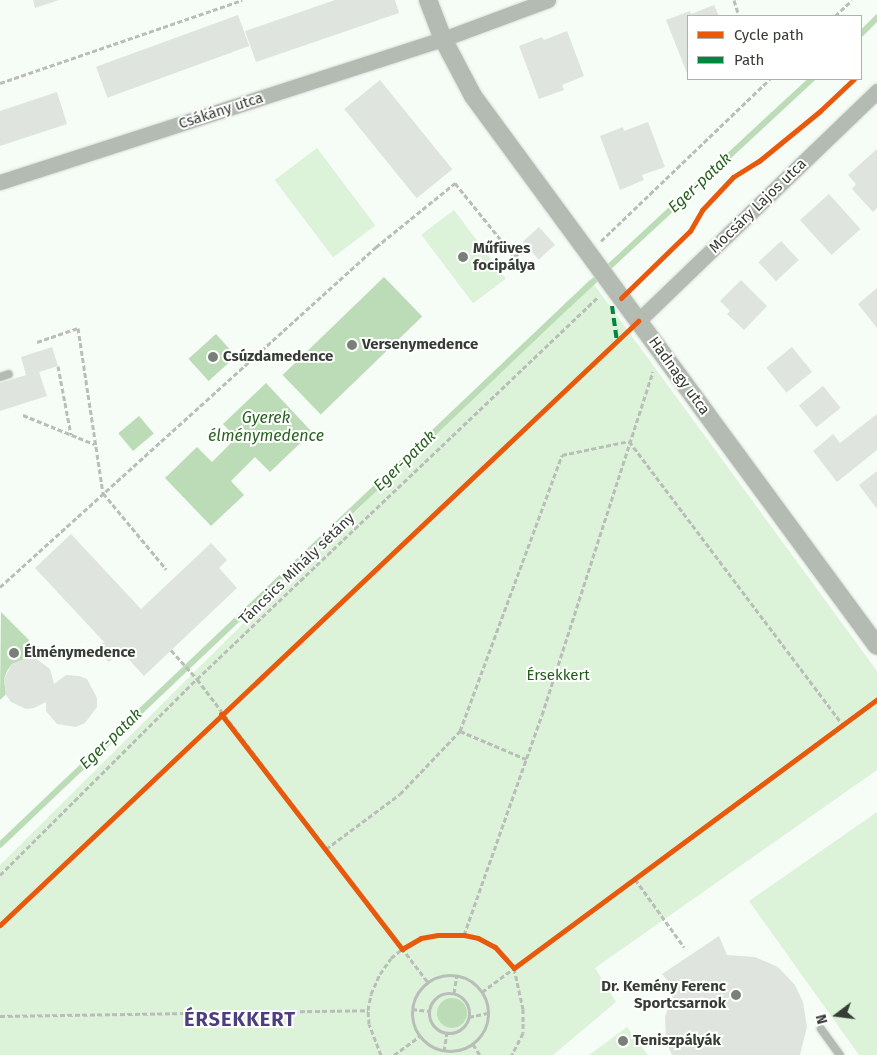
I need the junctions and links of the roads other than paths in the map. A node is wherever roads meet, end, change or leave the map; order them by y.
1 (428, 0) edge
2 (548, 0) edge
3 (443, 39) junction
4 (877, 92) edge
5 (0, 182) edge
6 (638, 321) junction
7 (9, 374) dead end
8 (0, 377) edge
9 (877, 646) edge
10 (821, 1029) dead end
11 (840, 1055) edge

1 - 3 street, Hadnagy utca
2 - 3 street, Csákány utca
3 - 5 street, Csákány utca
3 - 6 street, Hadnagy utca
4 - 6 street, Mocsáry Lajos utca
6 - 9 street, Hadnagy utca
7 - 8 lane
10 - 11 lane

